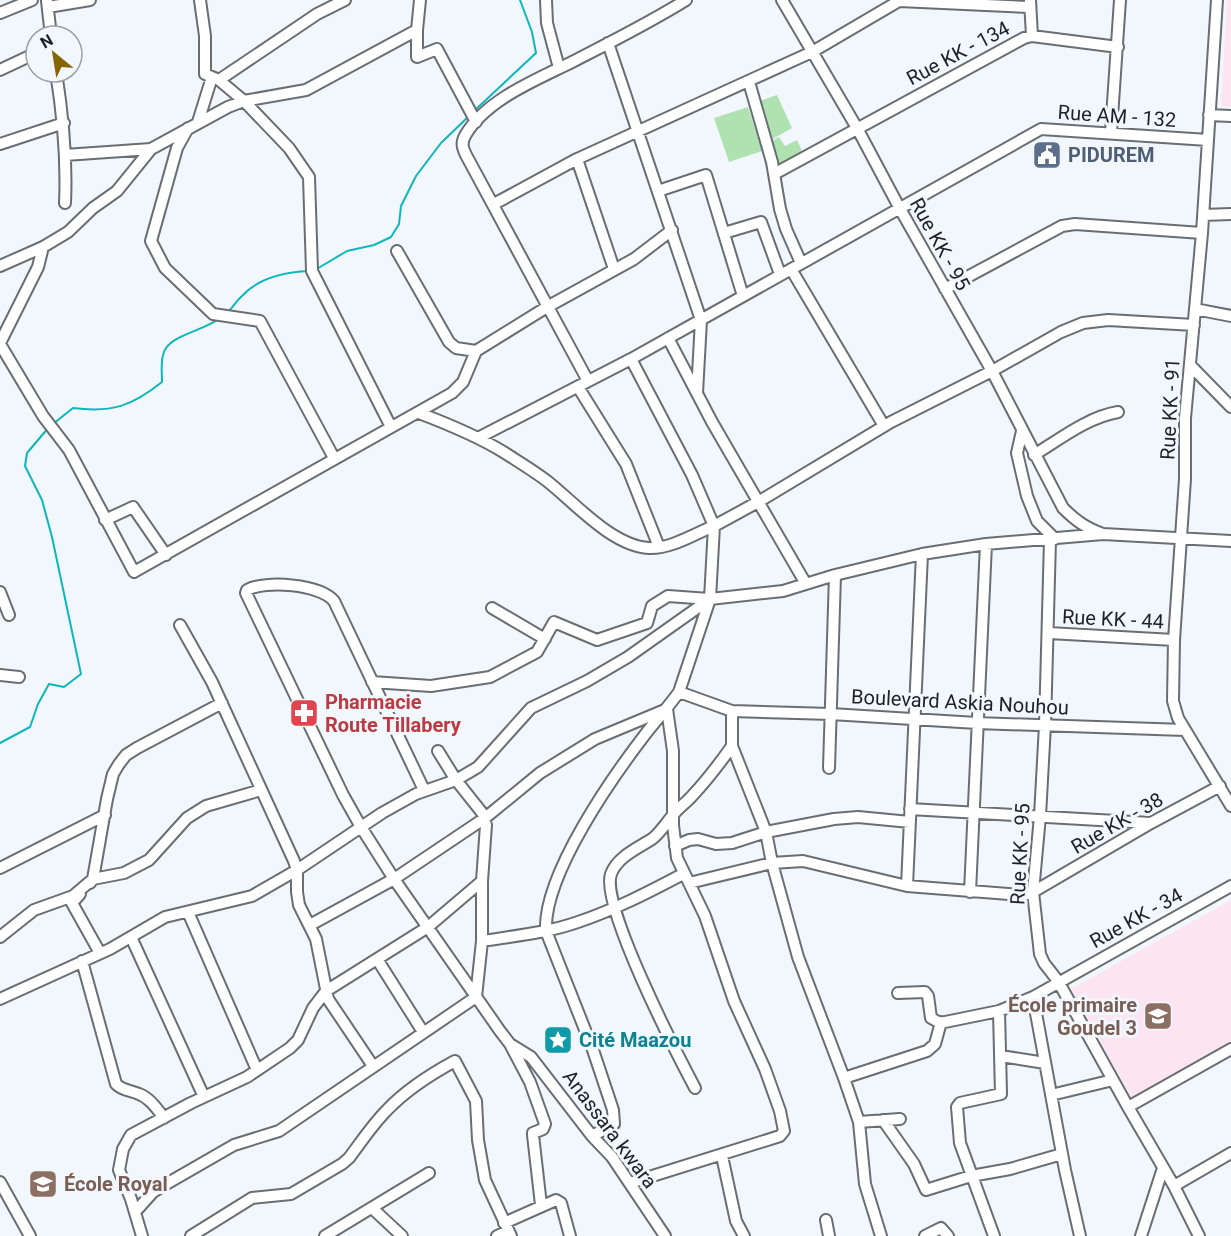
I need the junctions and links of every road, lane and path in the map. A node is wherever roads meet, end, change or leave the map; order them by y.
1 (32, 0) edge
2 (90, 0) edge
3 (200, 0) edge
4 (345, 0) edge
5 (420, 0) edge
6 (546, 0) edge
7 (686, 0) edge
8 (782, 0) edge
9 (1120, 0) edge
10 (1217, 0) edge
11 (673, 3) edge
12 (1029, 3) edge
13 (47, 4) edge
14 (0, 13) edge
15 (50, 24) edge
16 (417, 30) junction
17 (1032, 36) junction
18 (608, 43) junction
19 (1118, 47) junction
20 (812, 52) junction
21 (24, 59) edge
22 (559, 68) junction
23 (0, 70) edge
24 (216, 78) junction
25 (749, 82) junction
26 (58, 84) edge
27 (244, 101) junction
28 (1209, 115) junction
29 (1231, 116) edge
30 (476, 122) junction
31 (64, 123) junction
32 (194, 124) junction
33 (857, 128) junction
34 (638, 131) junction
35 (1111, 132) junction
36 (1208, 140) junction
37 (0, 144) edge
38 (151, 148) junction
39 (65, 155) junction
40 (577, 159) junction
41 (774, 174) junction
42 (658, 191) junction
43 (65, 203) dead end
44 (494, 204) junction
45 (899, 207) junction
46 (1231, 214) edge
47 (1203, 215) junction
48 (672, 230) junction
49 (724, 233) junction
50 (1202, 233) junction
51 (43, 247) junction
52 (397, 251) dead end
53 (0, 266) edge
54 (796, 266) junction
55 (614, 269) junction
56 (780, 274) junction
57 (945, 289) junction
58 (743, 296) junction
59 (547, 307) junction
60 (1195, 309) junction
61 (1231, 316) edge
62 (701, 320) junction
63 (1194, 325) junction
64 (668, 338) junction
65 (0, 344) edge
66 (476, 351) junction
67 (630, 359) junction
68 (1190, 365) junction
69 (992, 371) junction
70 (588, 381) junction
71 (578, 387) junction
72 (697, 393) junction
73 (1231, 407) edge
74 (418, 412) junction
75 (1118, 412) dead end
76 (884, 426) junction
77 (391, 428) junction
78 (1022, 431) junction
79 (478, 438) junction
80 (1034, 455) junction
81 (334, 458) junction
82 (758, 502) junction
83 (105, 520) junction
84 (714, 526) junction
85 (1103, 534) junction
86 (1053, 540) junction
87 (1181, 540) junction
88 (1231, 541) edge
89 (986, 544) junction
90 (658, 547) junction
91 (922, 554) junction
92 (166, 555) junction
93 (835, 575) junction
94 (806, 584) junction
95 (0, 592) edge
96 (710, 599) junction
97 (492, 608) dead end
98 (9, 615) dead end
99 (180, 625) dead end
100 (1049, 633) junction
101 (545, 639) junction
102 (1174, 640) junction
103 (0, 675) edge
104 (20, 677) dead end
105 (372, 682) junction
106 (679, 692) junction
107 (222, 703) junction
108 (667, 709) junction
109 (732, 711) junction
110 (831, 714) junction
111 (916, 720) junction
112 (977, 723) junction
113 (1045, 725) junction
114 (1185, 730) junction
115 (732, 746) junction
116 (438, 751) dead end
117 (829, 768) dead end
118 (456, 780) junction
119 (1220, 786) junction
120 (261, 790) junction
121 (424, 790) junction
122 (1231, 806) edge
123 (910, 809) junction
124 (674, 813) junction
125 (974, 814) junction
126 (105, 815) junction
127 (1040, 816) junction
128 (485, 818) junction
129 (910, 822) junction
130 (1151, 823) junction
131 (361, 827) junction
132 (766, 832) junction
133 (675, 846) junction
134 (772, 863) junction
135 (0, 867) edge
136 (297, 870) junction
137 (686, 878) junction
138 (93, 879) junction
139 (394, 879) junction
140 (482, 881) junction
141 (907, 886) junction
142 (1231, 886) edge
143 (970, 892) junction
144 (1033, 892) junction
145 (613, 907) junction
146 (188, 912) junction
147 (310, 925) junction
148 (428, 927) junction
149 (546, 931) junction
150 (0, 937) edge
151 (131, 937) junction
152 (482, 941) junction
153 (100, 954) junction
154 (376, 959) junction
155 (82, 961) junction
156 (1058, 981) junction
157 (326, 991) junction
158 (898, 993) dead end
159 (476, 997) junction
160 (1033, 997) junction
161 (0, 999) edge
162 (999, 1011) junction
163 (941, 1022) junction
164 (423, 1032) junction
165 (510, 1044) junction
166 (1231, 1049) edge
167 (1001, 1056) junction
168 (1045, 1063) junction
169 (373, 1066) junction
170 (257, 1070) junction
171 (844, 1078) junction
172 (1113, 1080) junction
173 (695, 1088) dead end
174 (1051, 1095) junction
175 (204, 1097) junction
176 (1128, 1107) junction
177 (164, 1118) junction
178 (900, 1119) dead end
179 (883, 1120) junction
180 (859, 1122) junction
181 (592, 1136) junction
182 (1062, 1154) junction
183 (1231, 1154) edge
184 (722, 1156) junction
185 (1163, 1168) junction
186 (429, 1173) dead end
187 (971, 1176) junction
188 (0, 1182) edge
189 (630, 1183) junction
190 (1174, 1185) junction
191 (541, 1205) junction
192 (372, 1208) junction
193 (135, 1212) junction
194 (826, 1220) dead end
195 (507, 1230) edge
196 (30, 1236) edge
197 (142, 1236) edge
198 (191, 1236) edge
199 (325, 1236) edge
200 (402, 1236) edge
201 (496, 1236) edge
202 (570, 1236) edge
203 (665, 1236) edge
204 (744, 1236) edge
205 (830, 1236) edge
206 (881, 1236) edge
207 (925, 1236) edge
208 (948, 1236) edge
209 (994, 1236) edge
210 (1080, 1236) edge
211 (1141, 1236) edge
212 (1198, 1236) edge

1 - 14 street
2 - 13 street
3 - 24 street
4 - 24 street
5 - 16 street
6 - 22 street
7 - 11 street
8 - 20 street, Rue KK - 95
9 - 19 street
10 - 28 street, Rue KK - 91
11 - 18 street
12 - 17 street
12 - 20 street
13 - 15 street
16 - 27 street
16 - 30 street
17 - 19 street, Rue KK - 134
17 - 33 street, Rue KK - 134
18 - 22 street
18 - 34 street
19 - 35 street
20 - 25 street
20 - 33 street, Rue KK - 95
21 - 23 street
22 - 30 street
24 - 27 street
24 - 32 street
25 - 34 street
25 - 41 street
26 - 31 street
27 - 32 street
27 - 77 street
28 - 29 street
28 - 36 street, Rue KK - 91
30 - 44 street
31 - 37 street
31 - 39 street
32 - 38 street
32 - 81 street
33 - 41 street, Rue KK - 134
33 - 45 street, Rue KK - 95
34 - 40 street
34 - 42 street
35 - 36 street, Rue AM - 132
35 - 45 street, Rue AM - 132
36 - 47 street, Rue KK - 91
38 - 39 street
38 - 51 street
39 - 43 street
40 - 44 street
40 - 55 street
41 - 54 street
42 - 48 street
42 - 49 street
44 - 59 street
45 - 54 street, Rue AM - 132
45 - 57 street, Rue KK - 95
46 - 47 street
47 - 50 street, Rue KK - 91
48 - 55 street
48 - 62 street
49 - 56 street
49 - 58 street
50 - 57 street
50 - 60 street, Rue KK - 91
51 - 53 street
51 - 65 street
52 - 66 street
54 - 56 street, Rue AM - 132
54 - 76 street
55 - 59 street
56 - 58 street, Rue AM - 132
57 - 69 street, Rue KK - 95
58 - 62 street, Rue AM - 132
59 - 66 street
59 - 70 street
60 - 61 street
60 - 63 street, Rue KK - 91
62 - 64 street, Rue AM - 132
62 - 72 street
63 - 68 street, Rue KK - 91
63 - 69 street
64 - 67 street, Rue AM - 132
64 - 72 street
65 - 83 street
66 - 74 street
67 - 70 street, Rue AM - 132
67 - 84 street
68 - 73 street
68 - 87 street, Rue KK - 91
69 - 76 street
69 - 78 street, Rue KK - 95
70 - 71 street, Rue AM - 132
71 - 79 street, Rue AM - 132
71 - 90 street
72 - 82 street
74 - 77 street
74 - 79 street
75 - 80 street
76 - 82 street
77 - 81 street
78 - 80 street, Rue KK - 95
78 - 86 street
79 - 90 street
80 - 85 street, Rue KK - 95
81 - 92 street
82 - 84 street
82 - 94 street
83 - 92 street
83 - 92 street
84 - 90 street
84 - 96 street
85 - 86 street
85 - 87 street
86 - 89 street
86 - 100 street, Rue KK - 95
87 - 88 street
87 - 102 street, Rue KK - 91
89 - 91 street
89 - 112 street
91 - 93 street
91 - 111 street
93 - 94 street
93 - 110 street
94 - 96 street
95 - 98 street
96 - 101 street
96 - 106 street
96 - 118 street
97 - 101 street
99 - 107 street
100 - 102 street, Rue KK - 44
100 - 113 street, Rue KK - 95
101 - 105 street
102 - 114 street, Rue KK - 91
103 - 104 street
105 - 121 street
105 - 131 street, Anassara kwara
106 - 108 street
106 - 109 street, Boulevard Askia Nouhou
107 - 120 street
107 - 126 street
108 - 124 street
108 - 128 street
108 - 149 street
109 - 110 street, Boulevard Askia Nouhou
109 - 115 street
110 - 111 street, Boulevard Askia Nouhou
110 - 117 street
111 - 112 street, Boulevard Askia Nouhou
111 - 123 street
112 - 113 street, Boulevard Askia Nouhou
112 - 125 street
113 - 114 street, Boulevard Askia Nouhou
113 - 127 street, Rue KK - 95
114 - 119 street, Rue KK - 91
115 - 124 street
115 - 132 street
116 - 118 street
118 - 121 street
118 - 128 street
119 - 122 street, Rue KK - 91
119 - 130 street, Rue KK - 38
120 - 136 street
120 - 138 street
121 - 131 street
123 - 125 street
123 - 129 street
124 - 133 street
124 - 145 street
125 - 127 street
125 - 143 street
126 - 135 street
126 - 138 street
127 - 130 street
127 - 144 street, Rue KK - 95
128 - 139 street
128 - 140 street
129 - 132 street
129 - 141 street
130 - 144 street, Rue KK - 38
131 - 136 street
131 - 139 street, Anassara kwara
132 - 133 street
132 - 134 street
133 - 137 street
134 - 137 street
134 - 141 street
134 - 171 street
136 - 146 street
136 - 147 street
137 - 145 street
137 - 184 street
138 - 150 street
138 - 153 street
139 - 147 street
139 - 148 street, Anassara kwara
140 - 148 street
140 - 152 street
141 - 143 street
142 - 156 street, Rue KK - 34
143 - 144 street
144 - 156 street, Rue KK - 95
145 - 149 street
145 - 173 street
146 - 151 street
146 - 170 street
147 - 157 street
148 - 154 street
148 - 159 street, Anassara kwara
149 - 152 street
149 - 181 street
151 - 153 street
151 - 175 street
152 - 159 street
153 - 155 street
154 - 157 street
154 - 164 street
155 - 161 street
155 - 177 street
156 - 160 street, Rue KK - 34
156 - 172 street, Rue KK - 95
157 - 169 street
157 - 170 street
158 - 163 street
159 - 164 street
159 - 165 street, Anassara kwara
160 - 162 street, Rue KK - 34
160 - 168 street
162 - 163 street, Rue KK - 34
162 - 167 street
163 - 171 street
164 - 169 street
165 - 181 street, Anassara kwara
165 - 191 street
166 - 176 street
167 - 168 street
167 - 187 street
168 - 174 street
169 - 193 street
170 - 175 street
171 - 180 street
172 - 174 street
172 - 176 street, Rue KK - 95
174 - 182 street
175 - 177 street
176 - 185 street, Rue KK - 95
177 - 193 street
178 - 179 street
179 - 180 street
179 - 187 street
180 - 206 street
181 - 189 street, Anassara kwara
182 - 187 street
182 - 210 street
183 - 190 street
184 - 189 street
184 - 204 street
185 - 190 street, Rue KK - 95
185 - 211 street
186 - 192 street
187 - 209 street
188 - 196 street
189 - 203 street, Anassara kwara
190 - 212 street, Rue KK - 95
191 - 195 street
191 - 202 street
192 - 199 street
192 - 200 street
193 - 197 street
194 - 205 street
195 - 198 street
195 - 201 street
207 - 208 street

